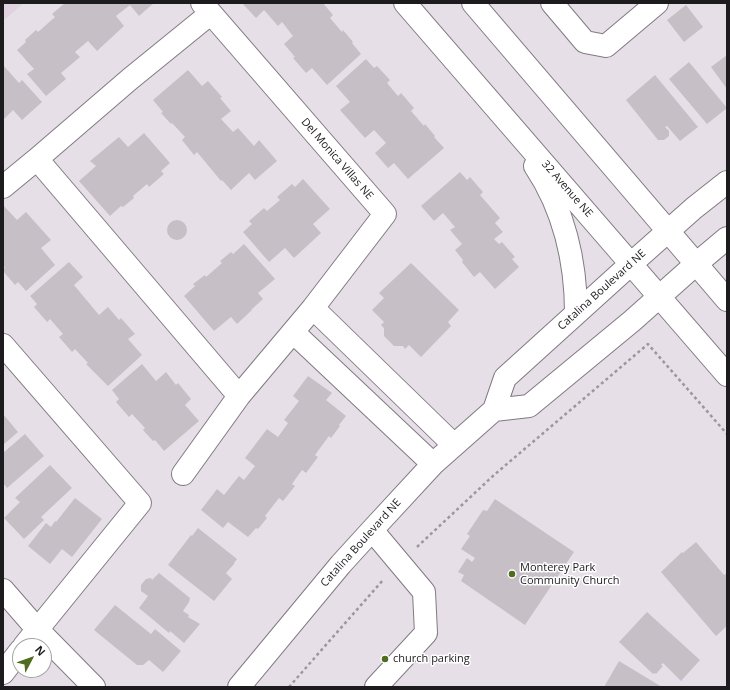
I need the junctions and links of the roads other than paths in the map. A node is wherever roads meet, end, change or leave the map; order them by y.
1 (405, 3) edge
2 (473, 3) edge
3 (552, 3) edge
4 (657, 3) edge
5 (206, 8) edge
6 (501, 112) junction
7 (37, 159) junction
8 (727, 182) edge
9 (3, 187) edge
10 (668, 232) junction
11 (727, 238) edge
12 (632, 263) junction
13 (696, 264) junction
14 (659, 296) junction
15 (727, 300) edge
16 (313, 308) junction
17 (576, 313) junction
18 (293, 332) junction
19 (3, 345) edge
20 (727, 375) edge
21 (239, 396) junction
22 (494, 410) junction
23 (454, 445) junction
24 (433, 464) junction
25 (182, 474) dead end
26 (372, 530) junction
27 (3, 590) edge
28 (30, 638) edge
29 (52, 655) edge
30 (12, 661) edge
31 (3, 673) edge
32 (94, 687) edge
33 (239, 687) edge
34 (376, 687) edge

1 - 6 street, 32 Avenue NE
2 - 10 street
3 - 4 street
5 - 7 street, Del Monica Villas NE
5 - 16 street, Del Monica Villas NE
6 - 12 street, 32 Avenue NE
6 - 17 street
7 - 9 street, Del Monica Villas NE
7 - 21 street
8 - 10 street, Catalina Boulevard NE
10 - 12 street, Catalina Boulevard NE
10 - 13 street
11 - 13 street
12 - 14 street, 32 Avenue NE
12 - 17 street, Catalina Boulevard NE
13 - 14 street
13 - 15 street
14 - 20 street, 32 Avenue NE
14 - 22 street
16 - 18 street, Del Monica Villas NE
16 - 23 street
17 - 22 street, Catalina Boulevard NE
18 - 21 street, Del Monica Villas NE
18 - 24 street
19 - 28 street
21 - 25 street, Del Monica Villas NE
22 - 23 street, Catalina Boulevard NE
23 - 24 street, Catalina Boulevard NE
24 - 26 street, Catalina Boulevard NE
26 - 33 street, Catalina Boulevard NE
26 - 34 street
27 - 28 street
29 - 32 street
30 - 31 street

